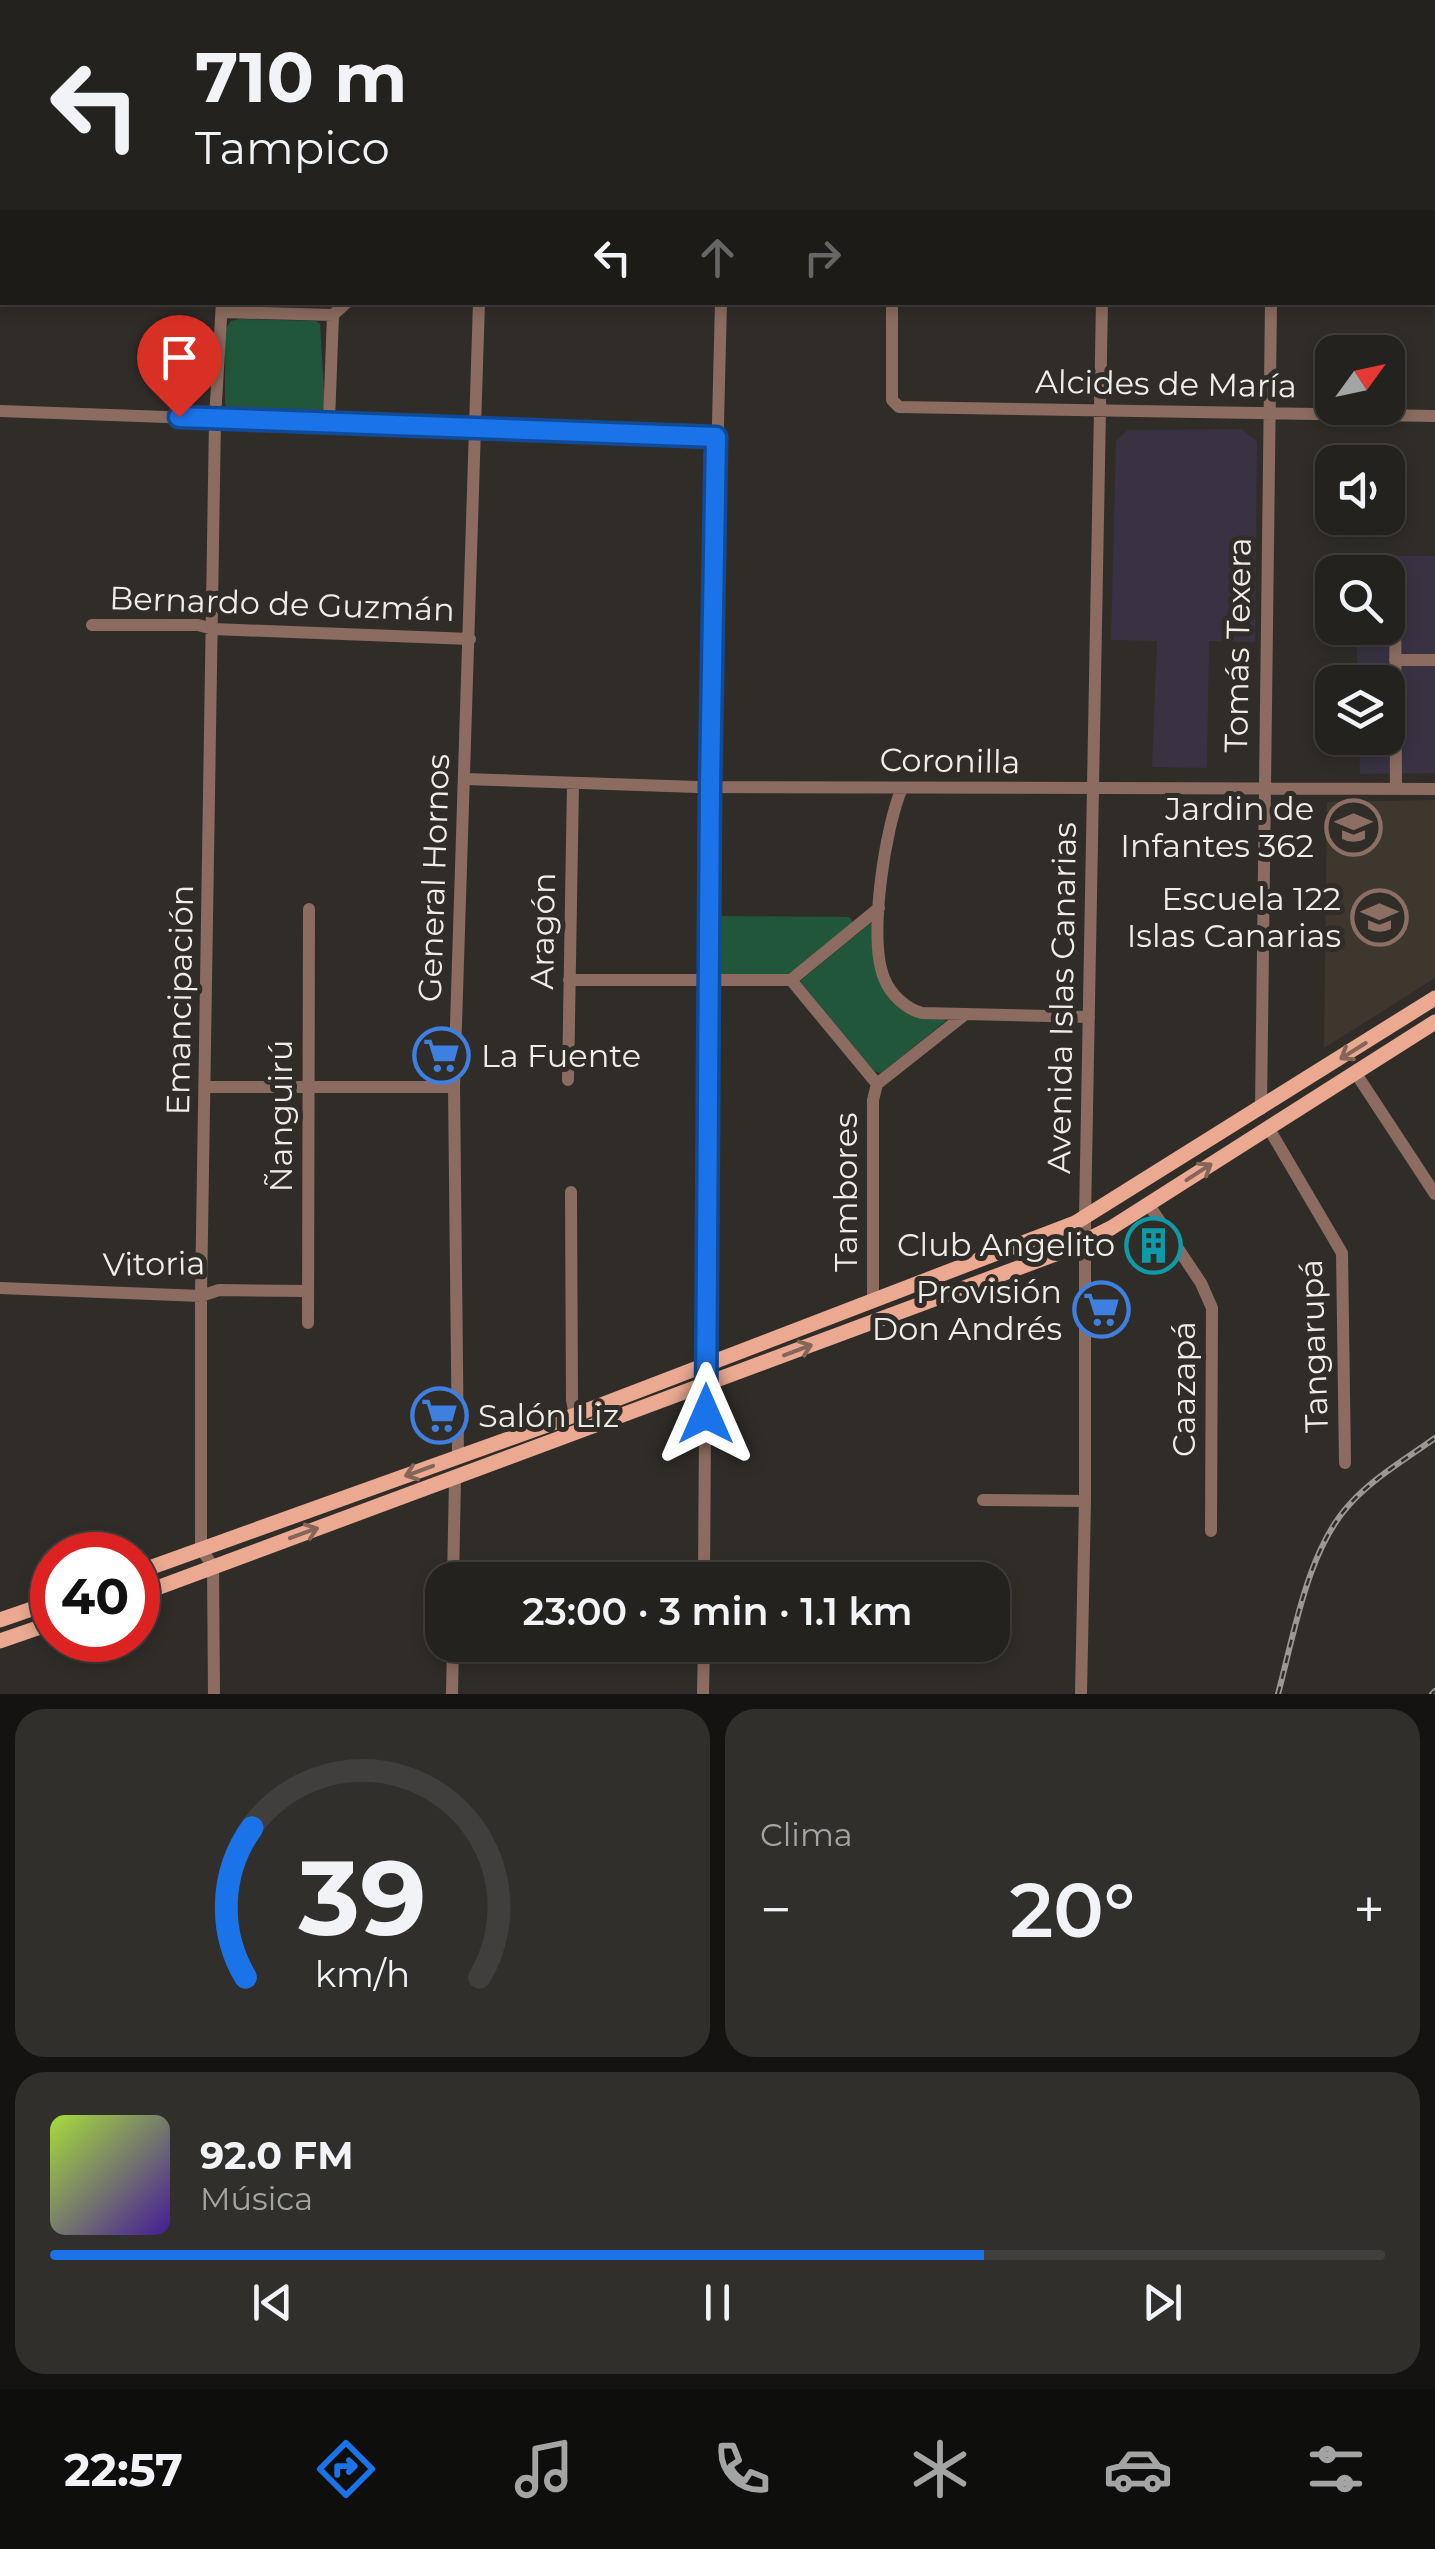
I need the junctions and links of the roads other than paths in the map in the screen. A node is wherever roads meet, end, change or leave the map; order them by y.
1 (344, 305) edge
2 (479, 305) edge
3 (721, 305) edge
4 (892, 305) edge
5 (1102, 305) edge
6 (1271, 305) edge
7 (222, 307) edge
8 (332, 315) junction
9 (1100, 410) junction
10 (0, 411) edge
11 (1268, 412) junction
12 (1435, 416) edge
13 (215, 418) junction
14 (329, 421) junction
15 (475, 429) junction
16 (716, 437) junction
17 (92, 624) dead end
18 (213, 629) junction
19 (470, 638) junction
20 (1394, 645) edge
21 (1395, 660) junction
22 (1435, 660) edge
23 (465, 779) junction
24 (573, 784) junction
25 (710, 786) junction
26 (902, 788) junction
27 (1396, 789) junction
28 (1435, 789) edge
29 (1093, 790) junction
30 (1263, 790) junction
31 (879, 908) junction
32 (310, 909) dead end
33 (710, 978) junction
34 (569, 980) junction
35 (792, 980) junction
36 (1435, 998) edge
37 (963, 1016) junction
38 (1089, 1017) junction
39 (1435, 1022) edge
40 (1356, 1072) junction
41 (568, 1080) dead end
42 (877, 1084) junction
43 (207, 1086) junction
44 (454, 1086) junction
45 (308, 1087) junction
46 (1261, 1108) junction
47 (1268, 1127) junction
48 (571, 1192) dead end
49 (1435, 1194) edge
50 (1149, 1205) junction
51 (1085, 1218) junction
52 (1086, 1241) junction
53 (0, 1288) edge
54 (308, 1291) junction
55 (201, 1296) junction
56 (872, 1301) junction
57 (308, 1324) dead end
58 (706, 1362) junction
59 (707, 1386) junction
60 (576, 1414) junction
61 (458, 1456) junction
62 (1345, 1463) dead end
63 (455, 1479) junction
64 (984, 1500) dead end
65 (1085, 1501) junction
66 (1212, 1531) dead end
67 (200, 1548) junction
68 (454, 1562) edge
69 (704, 1562) edge
70 (160, 1563) edge
71 (213, 1567) junction
72 (160, 1587) edge
73 (30, 1610) edge
74 (0, 1620) edge
75 (30, 1631) edge
76 (0, 1641) edge
77 (453, 1662) edge
78 (704, 1662) edge
79 (214, 1694) edge
80 (452, 1694) edge
81 (703, 1694) edge
82 (1081, 1694) edge

1 - 8 street
2 - 15 street, General Hornos
3 - 16 street
4 - 9 street, Alcides de María
5 - 9 street, Avenida Islas Canarias
6 - 11 street, Tomás Texera
7 - 8 street
7 - 13 street, Emancipación
8 - 14 street
9 - 11 street, Alcides de María
9 - 29 street, Avenida Islas Canarias
10 - 13 street
11 - 12 street, Alcides de María
11 - 30 street, Tomás Texera
13 - 14 street
13 - 18 street, Emancipación
14 - 15 street
15 - 16 street
15 - 19 street, General Hornos
16 - 25 street
17 - 18 street, Bernardo de Guzmán
18 - 19 street, Bernardo de Guzmán
18 - 43 street, Emancipación
19 - 23 street, General Hornos
20 - 21 street
21 - 22 street
21 - 27 street
23 - 24 street, Coronilla
23 - 44 street, General Hornos
24 - 25 street, Coronilla
24 - 34 street, Aragón
25 - 26 street, Coronilla
25 - 33 street
26 - 29 street, Coronilla
26 - 31 street
27 - 28 street, Coronilla
27 - 30 street, Coronilla
29 - 30 street, Coronilla
29 - 38 street, Avenida Islas Canarias
30 - 46 street, Tomás Texera
31 - 35 street
31 - 37 street
32 - 45 street, Ñanguirú
33 - 34 street
33 - 35 street
33 - 58 street
34 - 41 street, Aragón
35 - 42 street
36 -> 46 main road
37 - 38 street
37 - 42 street
38 - 51 street, Avenida Islas Canarias
39 - 40 main road
40 - 47 main road
40 - 49 street
42 - 56 street, Tambores
43 - 45 street
43 - 55 street, Emancipación
44 - 45 street
44 - 61 street, General Hornos
45 - 54 street, Ñanguirú
46 - 51 main road
50 -> 47 main road
47 - 62 street, Tangarupá
48 - 60 street
50 - 52 main road
50 - 66 street, Caazapá
51 - 52 street, Avenida Islas Canarias
51 - 56 main road
59 -> 52 main road
52 - 65 street, Avenida Islas Canarias
53 - 55 street, Vitoria
54 - 55 street, Vitoria
54 - 57 street, Ñanguirú
55 - 67 street, Emancipación
56 - 58 main road
58 - 59 street
58 - 60 main road
59 - 63 main road
59 - 69 street
60 - 61 main road
61 -> 67 main road
63 - 68 street
71 -> 63 main road
64 - 65 street
65 - 82 street, Avenida Islas Canarias
67 - 70 main road
67 - 71 street
71 - 72 main road
71 - 79 street
73 - 74 main road
75 - 76 main road
77 - 80 street
78 - 81 street

